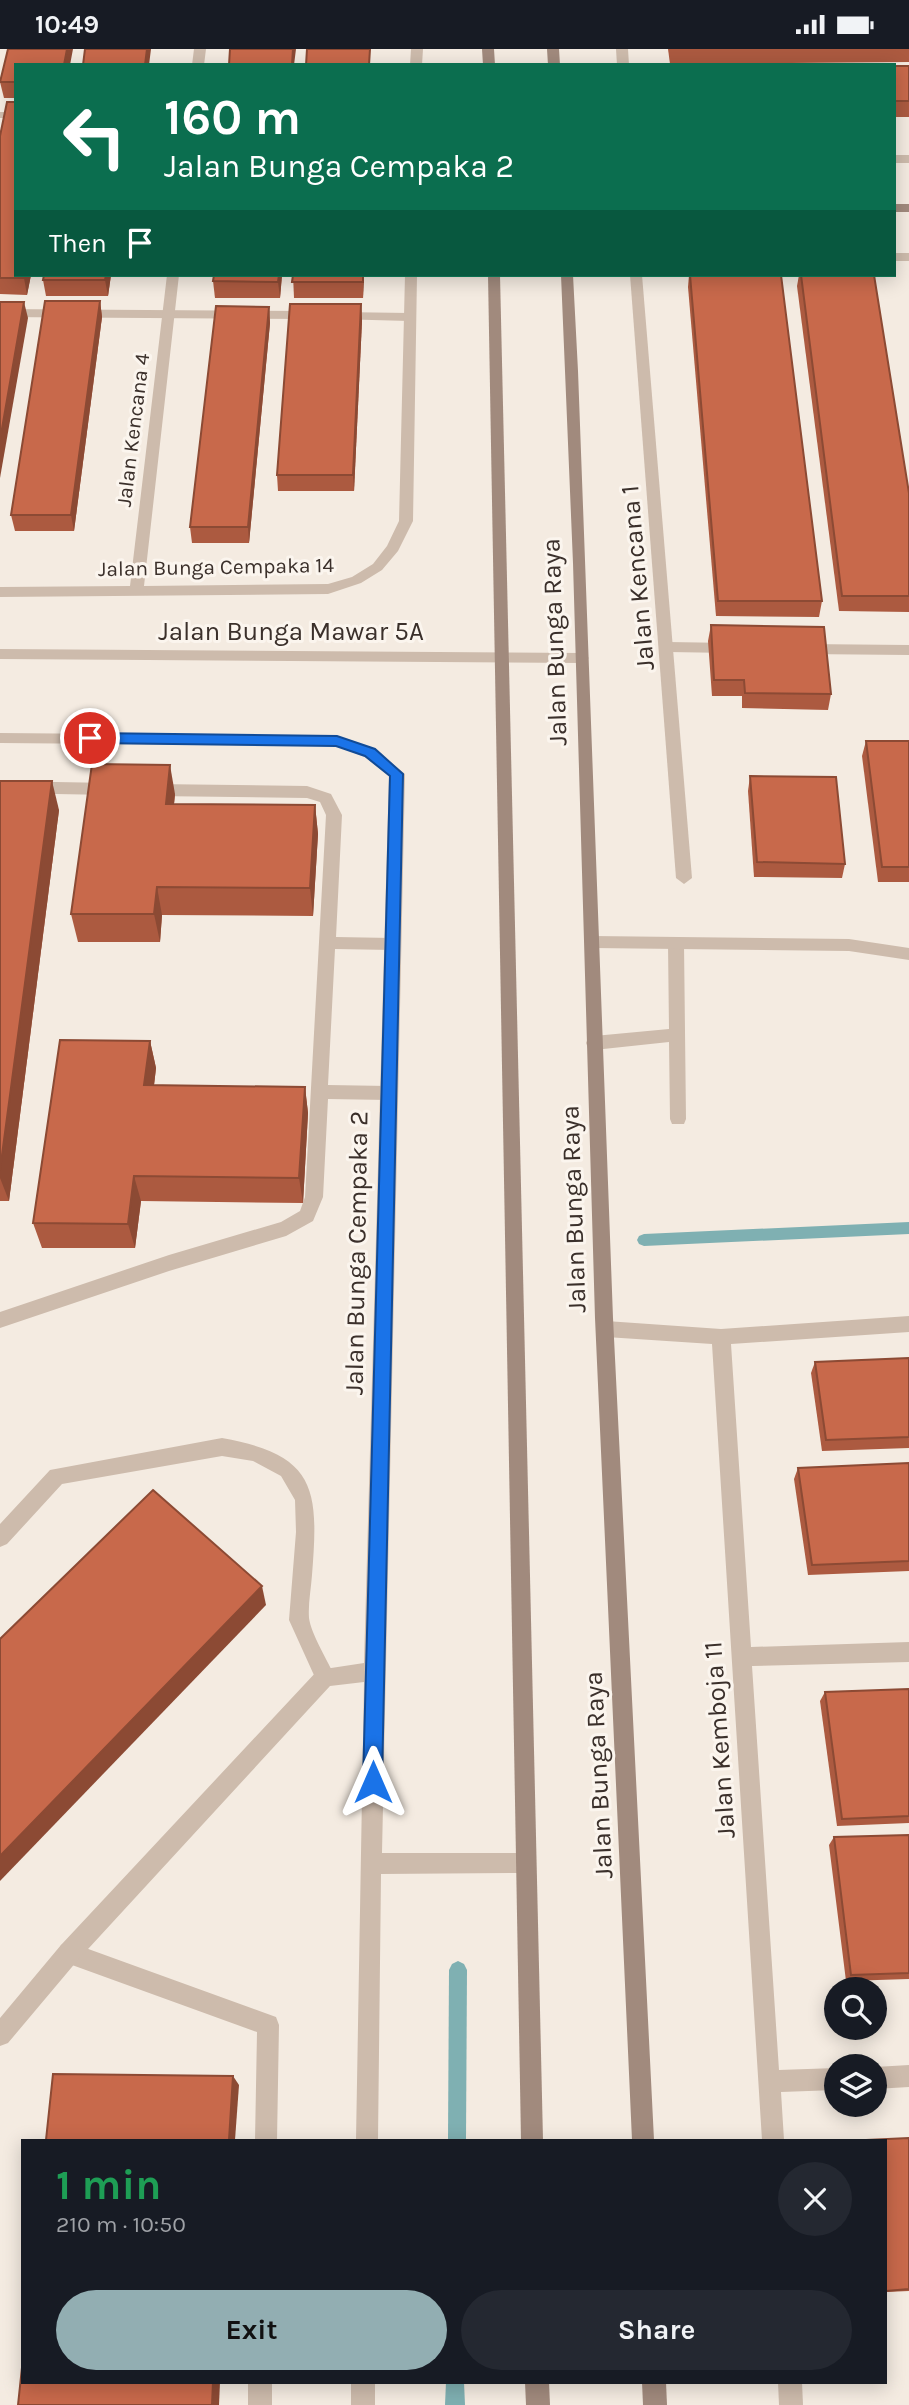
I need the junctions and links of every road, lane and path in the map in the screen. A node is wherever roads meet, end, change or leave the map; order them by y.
1 (173, 277) edge
2 (411, 277) edge
3 (494, 277) edge
4 (567, 277) edge
5 (578, 277) edge
6 (636, 277) edge
7 (568, 293) junction
8 (0, 313) edge
9 (168, 314) junction
10 (409, 317) junction
11 (136, 591) junction
12 (0, 592) edge
13 (667, 647) junction
14 (748, 648) edge
15 (788, 649) edge
16 (909, 650) edge
17 (0, 654) edge
18 (503, 657) junction
19 (582, 657) junction
20 (0, 738) edge
21 (0, 787) edge
22 (684, 878) dead end
23 (593, 942) junction
24 (328, 943) junction
25 (392, 944) junction
26 (676, 944) junction
27 (909, 954) edge
28 (677, 1035) junction
29 (594, 1043) junction
30 (320, 1092) junction
31 (388, 1093) junction
32 (678, 1119) dead end
33 (0, 1320) edge
34 (909, 1324) edge
35 (606, 1329) junction
36 (721, 1337) junction
37 (0, 1538) edge
38 (909, 1652) edge
39 (742, 1657) junction
40 (374, 1671) junction
41 (325, 1677) junction
42 (526, 1863) junction
43 (372, 1864) junction
44 (69, 1953) junction
45 (0, 2035) edge
46 (909, 2076) edge
47 (887, 2077) edge
48 (824, 2079) edge
49 (769, 2081) junction
50 (266, 2139) edge
51 (367, 2139) edge
52 (532, 2139) edge
53 (643, 2139) edge
54 (774, 2139) edge
55 (260, 2384) edge
56 (363, 2384) edge
57 (537, 2384) edge
58 (654, 2384) edge
59 (790, 2384) edge
60 (260, 2405) edge
61 (363, 2405) edge
62 (538, 2405) edge
63 (655, 2405) edge
64 (791, 2405) edge

1 - 9 street, Jalan Kencana 4
2 - 10 street, Jalan Bunga Cempaka 14
3 - 18 street, Jalan Bunga Raya
4 - 7 street, Jalan Bunga Raya
5 - 7 street
6 - 13 street, Jalan Kencana 1
7 - 19 street, Jalan Bunga Raya
8 - 9 street
9 - 10 street
9 - 11 street, Jalan Kencana 4
10 - 11 street, Jalan Bunga Cempaka 14
11 - 12 street, Jalan Bunga Cempaka 14
13 - 14 street
13 - 22 street, Jalan Kencana 1
15 - 16 street
17 - 18 street, Jalan Bunga Mawar 5A
18 - 19 street, Jalan Bunga Mawar 5A
18 - 42 street, Jalan Bunga Raya
19 - 23 street, Jalan Bunga Raya
20 - 25 street, Jalan Bunga Cempaka 2
21 - 24 street
23 - 26 street
23 - 29 street, Jalan Bunga Raya
24 - 25 street
24 - 30 street
25 - 31 street, Jalan Bunga Cempaka 2
26 - 27 street
26 - 28 street
28 - 29 street
28 - 32 street
29 - 35 street, Jalan Bunga Raya
30 - 31 street
30 - 33 street
31 - 40 street, Jalan Bunga Cempaka 2
34 - 36 street
35 - 36 street
35 - 53 street, Jalan Bunga Raya
36 - 39 street, Jalan Kemboja 11
37 - 41 street
38 - 39 street
39 - 49 street, Jalan Kemboja 11
40 - 41 street
40 - 43 street, Jalan Bunga Cempaka 2
41 - 44 street
42 - 43 street
42 - 52 street, Jalan Bunga Raya
43 - 51 street, Jalan Bunga Cempaka 2
44 - 45 street
44 - 50 street
46 - 47 street
48 - 49 street
49 - 54 street, Jalan Kemboja 11
55 - 60 street
56 - 61 street
57 - 62 street
58 - 63 street
59 - 64 street

